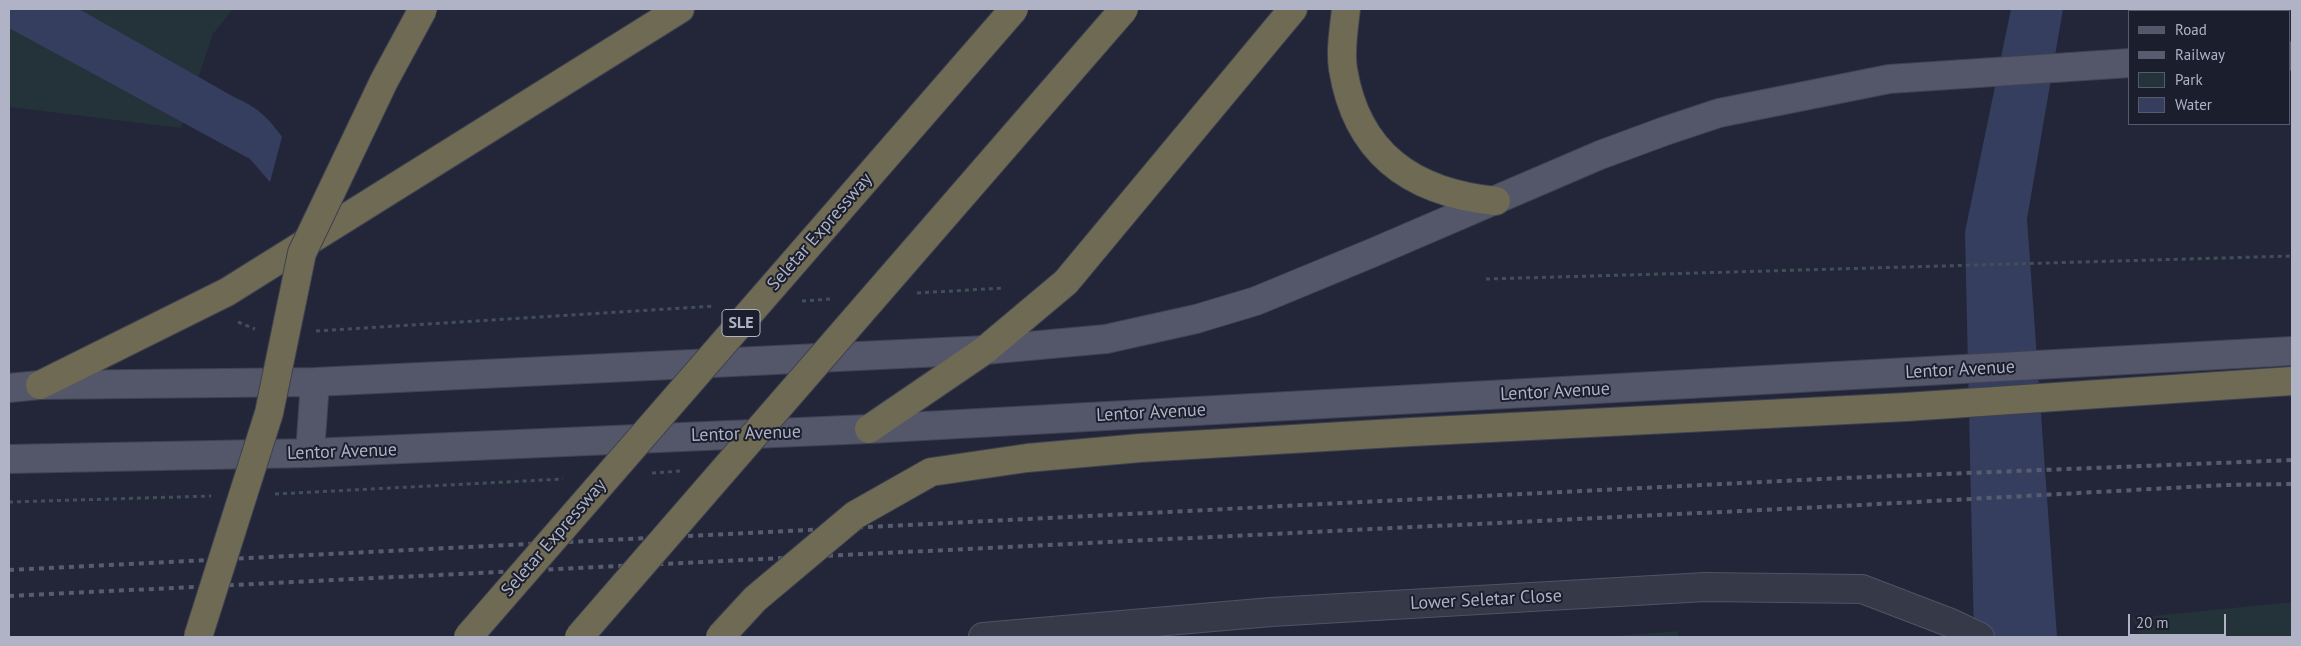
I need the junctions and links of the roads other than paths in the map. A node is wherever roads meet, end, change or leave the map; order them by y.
1 (423, 9) edge
2 (680, 9) edge
3 (1014, 9) edge
4 (1124, 9) edge
5 (1293, 9) edge
6 (1346, 9) edge
7 (2128, 63) edge
8 (1496, 201) junction
9 (986, 350) junction
10 (2292, 351) edge
11 (2292, 381) edge
12 (315, 382) junction
13 (40, 385) junction
14 (9, 388) edge
15 (869, 429) junction
16 (310, 453) junction
17 (9, 458) edge
18 (1974, 634) edge
19 (198, 637) edge
20 (468, 637) edge
21 (579, 637) edge
22 (720, 637) edge
23 (983, 637) edge

1 - 19 highway, bridge
2 - 13 highway
3 - 20 highway, Seletar Expressway / SLE, bridge
4 - 21 highway, bridge
5 - 9 highway
6 - 8 highway
7 - 8 main road
8 - 9 main road
9 - 12 main road
9 - 15 highway
10 - 15 main road, Lentor Avenue
11 - 22 highway, bridge
12 - 13 main road
12 - 16 main road
13 - 14 main road
15 - 16 main road, Lentor Avenue
16 - 17 main road, Lentor Avenue
18 - 23 lane, Lower Seletar Close

